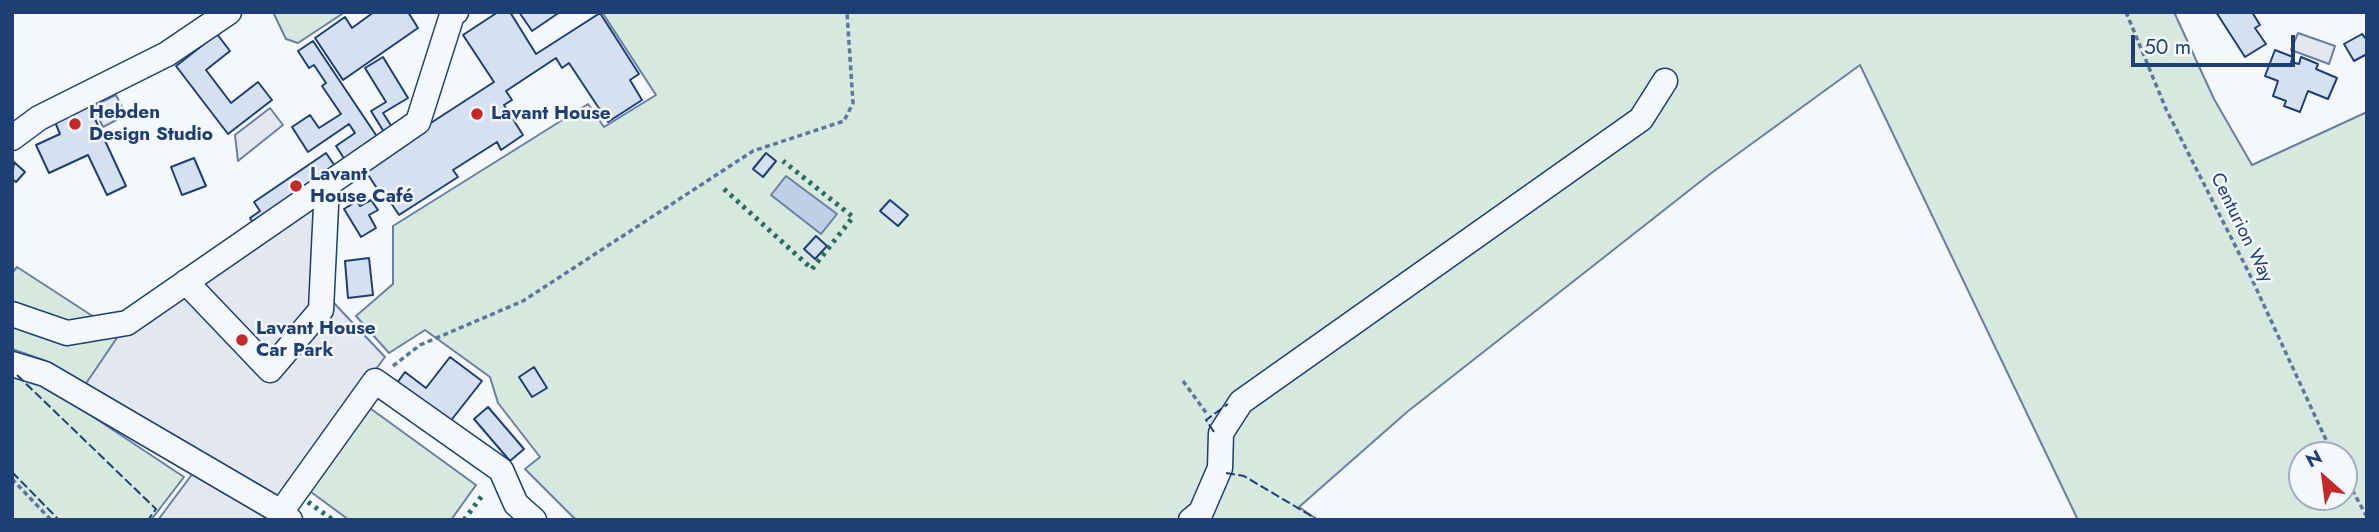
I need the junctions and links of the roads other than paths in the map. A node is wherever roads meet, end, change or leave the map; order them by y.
1 (229, 12) edge
2 (456, 12) edge
3 (1665, 81) dead end
4 (12, 138) edge
5 (327, 185) junction
6 (186, 282) junction
7 (12, 314) edge
8 (12, 363) edge
9 (286, 516) edge
10 (534, 520) edge
11 (1191, 520) edge

1 - 4 lane
2 - 5 lane
3 - 11 lane
5 - 6 lane
5 - 6 lane
6 - 7 lane
8 - 9 lane
9 - 10 lane

